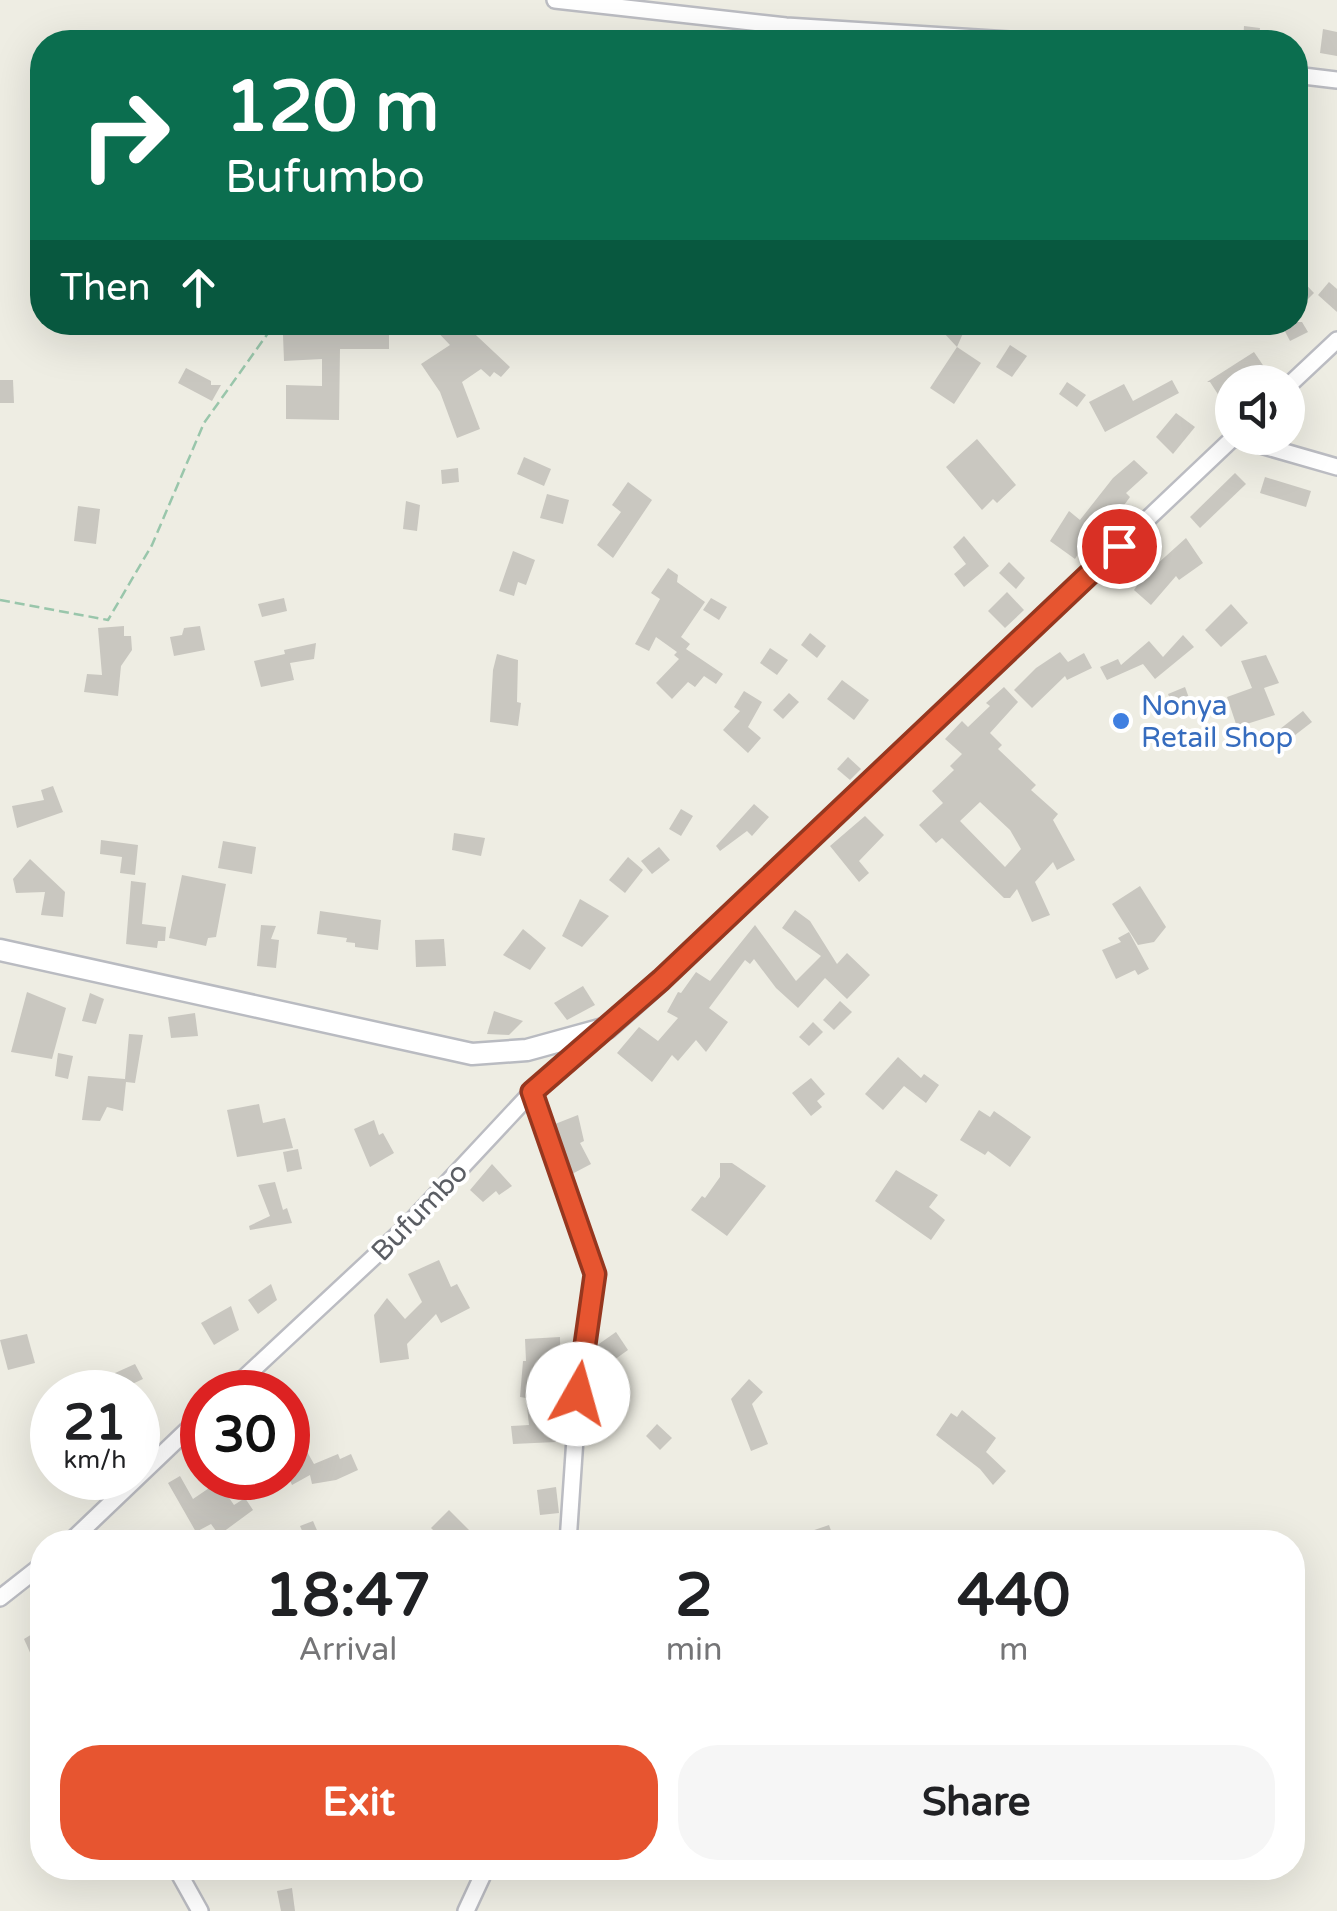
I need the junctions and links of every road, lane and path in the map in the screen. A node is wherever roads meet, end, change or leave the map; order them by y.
1 (555, 0) edge
2 (850, 30) edge
3 (1308, 77) edge
4 (1337, 80) edge
5 (267, 335) edge
6 (1337, 340) edge
7 (1305, 370) edge
8 (1216, 455) edge
9 (1294, 455) edge
10 (1337, 467) edge
11 (0, 600) edge
12 (0, 950) edge
13 (661, 980) joint
14 (607, 1028) junction
15 (532, 1092) junction
16 (253, 1370) edge
17 (180, 1437) edge
18 (83, 1530) edge
19 (569, 1530) edge
20 (30, 1578) edge
21 (0, 1598) edge
22 (183, 1880) edge
23 (480, 1880) edge
24 (200, 1911) edge
25 (466, 1911) edge

1 - 2 street
3 - 4 street
5 - 11 path
6 - 7 street
8 - 13 street
9 - 10 street
12 - 14 street
13 - 14 street
14 - 15 street, Bufumbo
15 - 16 street, Bufumbo
15 - 19 street
17 - 18 street
20 - 21 street
22 - 24 street
23 - 25 street

